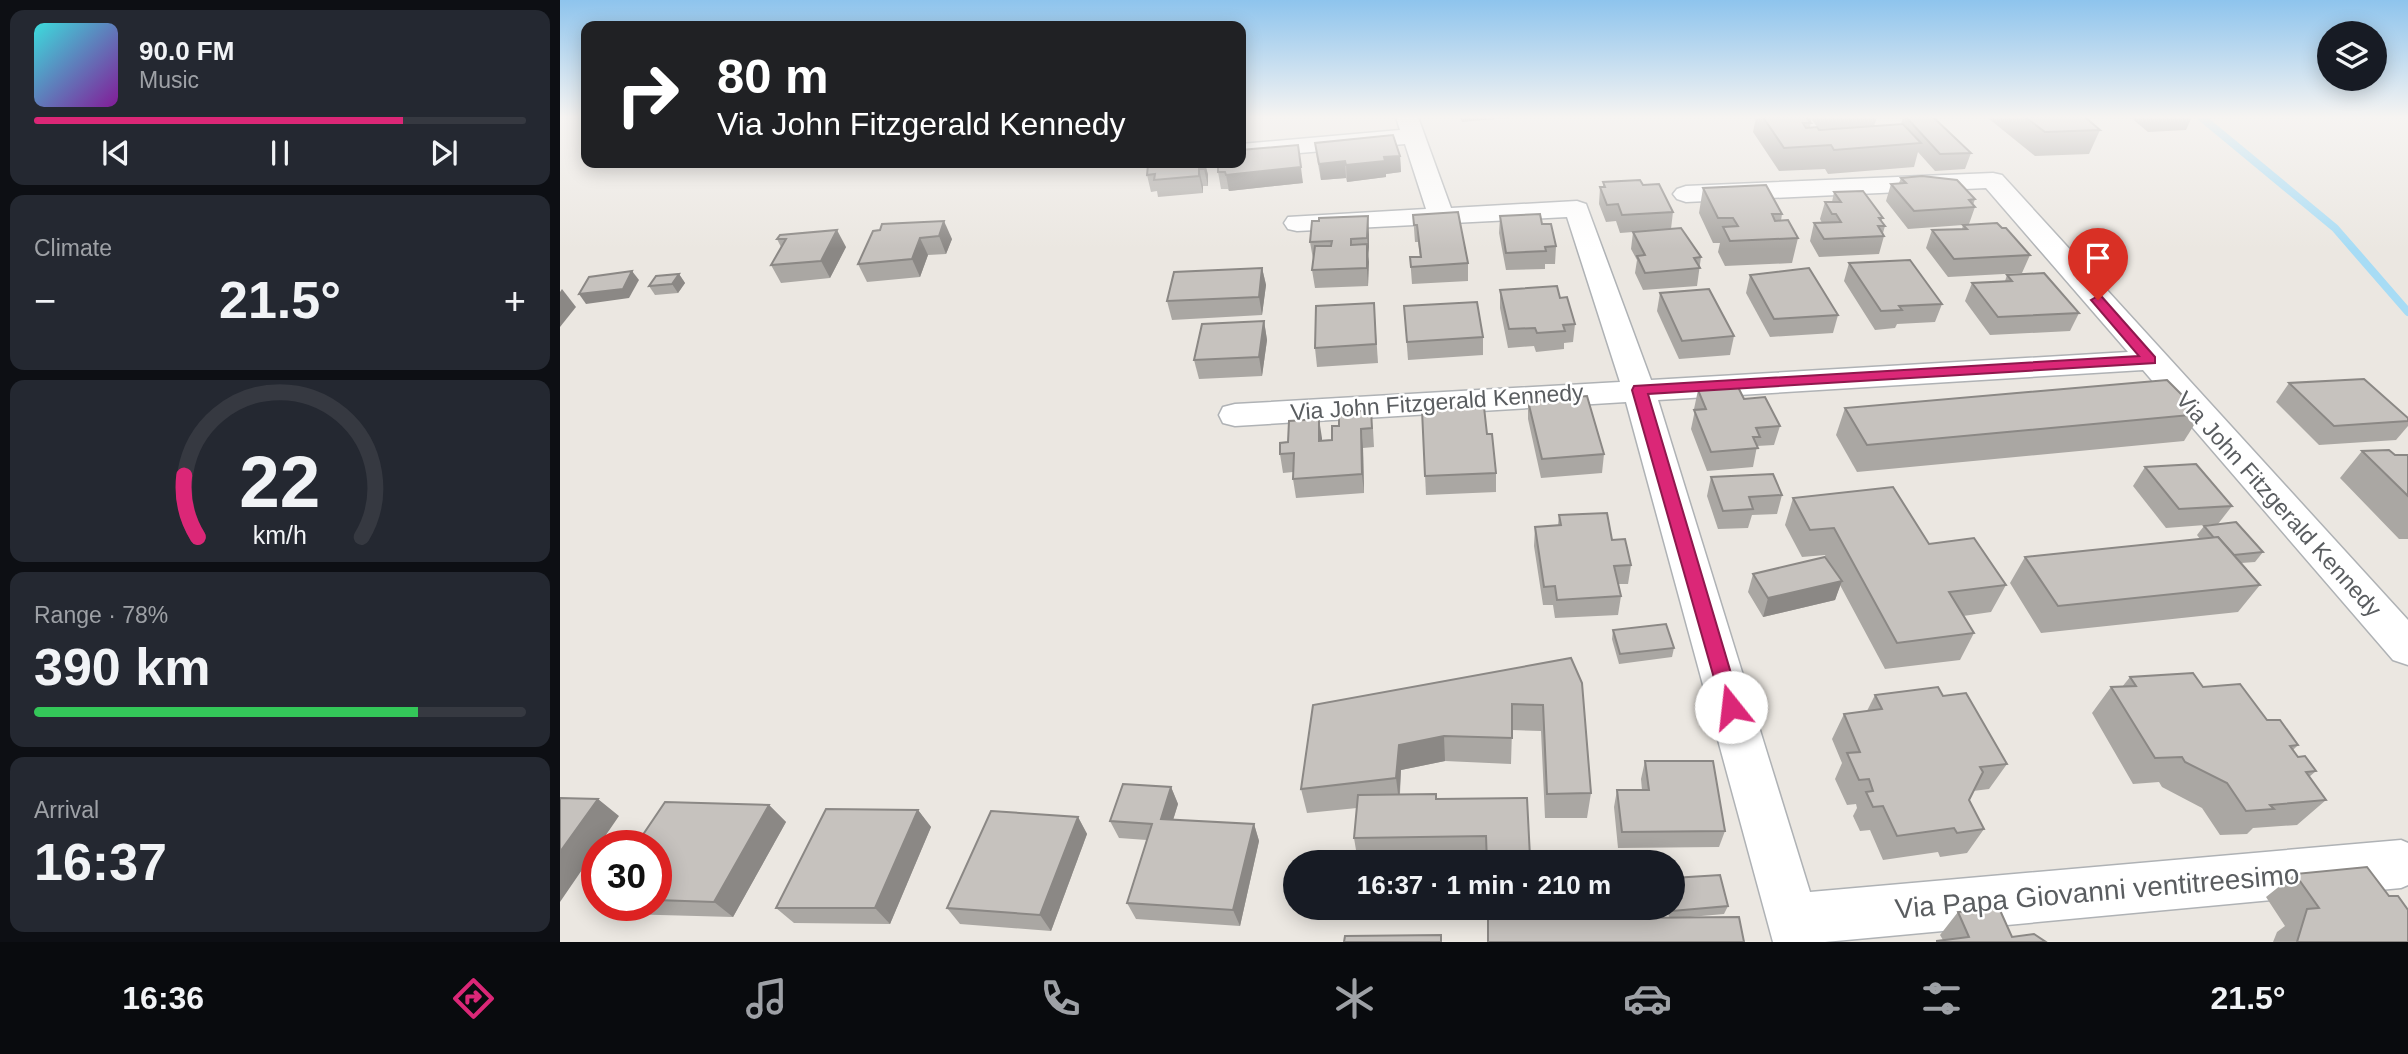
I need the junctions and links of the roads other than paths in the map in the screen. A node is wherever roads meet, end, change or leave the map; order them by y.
1 (1422, 161) edge
2 (1686, 194) dead end
3 (1441, 215) junction
4 (1297, 223) dead end
5 (2150, 360) junction
6 (1639, 390) junction
7 (1235, 415) dead end
8 (2408, 648) edge
9 (2401, 864) dead end
10 (1796, 930) edge

1 - 3 street
2 - 5 street, Via John Fitzgerald Kennedy
3 - 4 street
3 - 6 street
5 - 6 street, Via John Fitzgerald Kennedy
5 - 8 street, Via John Fitzgerald Kennedy
6 - 7 street, Via John Fitzgerald Kennedy
6 - 10 street, Via Papa Giovanni ventitreesimo
9 - 10 street, Via Papa Giovanni ventitreesimo

